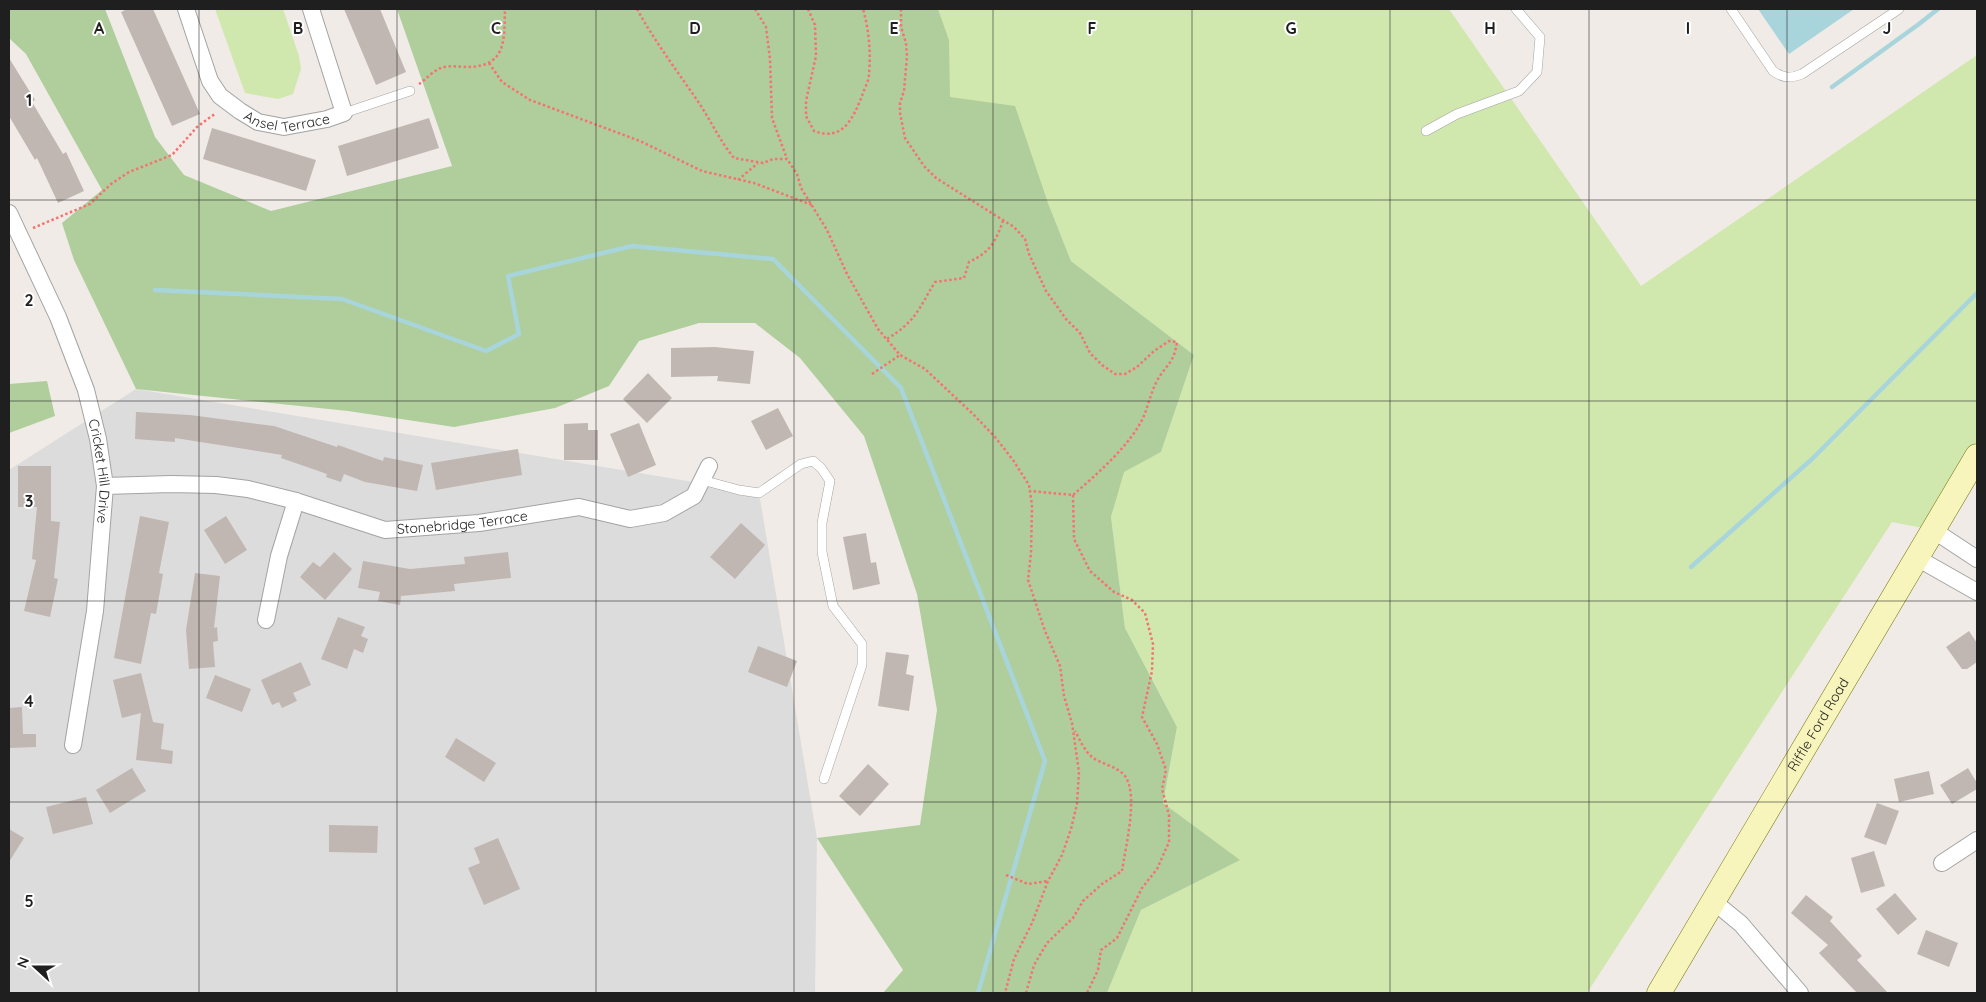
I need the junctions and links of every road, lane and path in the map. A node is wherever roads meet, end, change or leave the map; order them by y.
1 (186, 9) edge
2 (311, 9) edge
3 (505, 9) edge
4 (637, 9) edge
5 (755, 9) edge
6 (808, 9) edge
7 (863, 9) edge
8 (901, 9) edge
9 (1516, 9) edge
10 (1731, 9) edge
11 (1899, 9) edge
12 (489, 63) junction
13 (410, 92) joint
14 (228, 102) junction
15 (344, 113) junction
16 (1426, 131) dead end
17 (787, 159) junction
18 (758, 163) junction
19 (738, 180) junction
20 (812, 205) junction
21 (9, 213) edge
22 (1003, 221) junction
23 (19, 234) junction
24 (887, 339) junction
25 (900, 355) junction
26 (872, 374) dead end
27 (1977, 456) edge
28 (705, 473) joint
29 (105, 486) junction
30 (1030, 491) junction
31 (1073, 495) junction
32 (296, 501) junction
33 (1933, 530) junction
34 (1918, 558) junction
35 (1977, 559) edge
36 (1977, 592) edge
37 (266, 620) dead end
38 (1073, 728) junction
39 (73, 745) dead end
40 (824, 779) dead end
41 (1977, 840) edge
42 (1942, 863) dead end
43 (1006, 875) dead end
44 (1048, 881) junction
45 (1713, 901) junction
46 (1005, 993) edge
47 (1026, 993) edge
48 (1087, 993) edge
49 (1659, 993) edge
50 (1800, 993) edge

1 - 14 street, Ansel Terrace
2 - 15 street, Ansel Terrace
3 - 12 path
4 - 18 path
5 - 17 path
6 - 7 path
8 - 22 path
9 - 16 lane
10 - 11 lane
12 - 13 path
12 - 19 path
13 - 15 lane
14 - 15 street, Ansel Terrace
14 - 23 path
17 - 18 path
17 - 20 path
18 - 19 path
19 - 20 path
20 - 24 path
21 - 23 street, Cricket Hill Drive
22 - 24 path
22 - 31 path
23 - 29 street, Cricket Hill Drive
24 - 25 path
25 - 26 path
25 - 30 path
27 - 33 street, Riffle Ford Road
28 - 32 street, Stonebridge Terrace
28 - 40 lane
29 - 32 street, Stonebridge Terrace
29 - 39 street, Cricket Hill Drive
30 - 31 path
30 - 38 path
31 - 48 path
32 - 37 street
33 - 34 street, Riffle Ford Road
33 - 35 street
34 - 36 street
34 - 45 street, Riffle Ford Road
38 - 44 path
38 - 47 path
41 - 42 street
43 - 44 path
44 - 46 path
45 - 49 street, Riffle Ford Road
45 - 50 street

